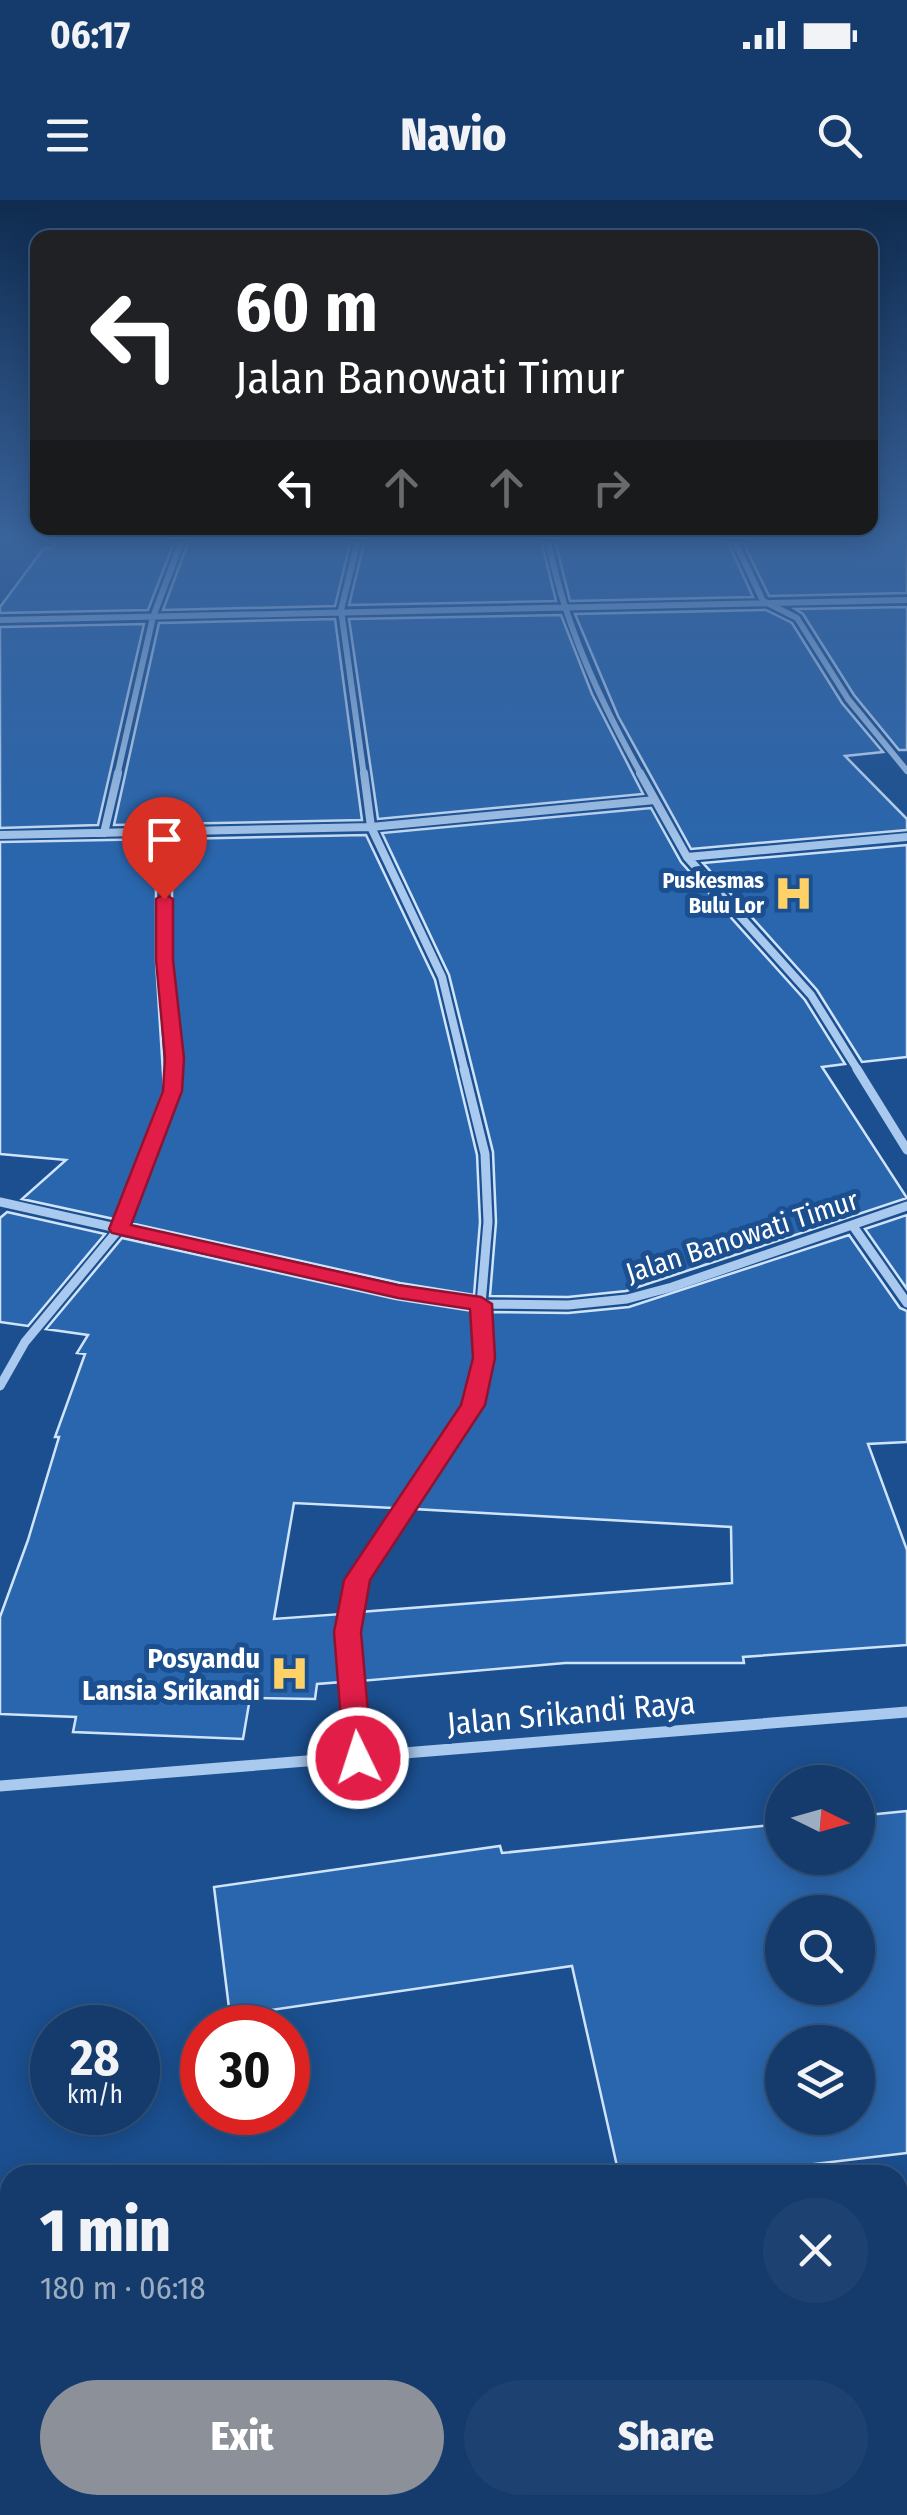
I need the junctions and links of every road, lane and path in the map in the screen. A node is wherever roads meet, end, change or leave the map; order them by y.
1 (146, 648) edge
2 (346, 648) edge
3 (580, 648) edge
4 (816, 648) edge
5 (907, 771) edge
6 (655, 800) junction
7 (371, 826) junction
8 (170, 831) junction
9 (104, 832) junction
10 (0, 835) edge
11 (907, 837) edge
12 (687, 857) junction
13 (907, 1150) edge
14 (0, 1202) edge
15 (907, 1206) edge
16 (853, 1226) junction
17 (119, 1229) junction
18 (907, 1303) edge
19 (481, 1304) junction
20 (0, 1386) edge
21 (907, 1712) edge
22 (358, 1758) junction
23 (0, 1786) edge

1 - 9 street
2 - 7 street
3 - 6 street
4 - 5 street
6 - 7 street
6 - 12 street
7 - 8 street
7 - 19 street
8 - 9 street
8 - 17 street
9 - 10 street
11 - 12 street
12 - 13 street
14 - 17 street, Jalan Banowati Timur
15 - 16 street, Jalan Banowati Timur
16 - 18 street
16 - 19 street, Jalan Banowati Timur
17 - 19 street, Jalan Banowati Timur
17 - 20 street
19 - 22 street
21 - 22 street, Jalan Srikandi Raya
22 - 23 street, Jalan Srikandi Raya

